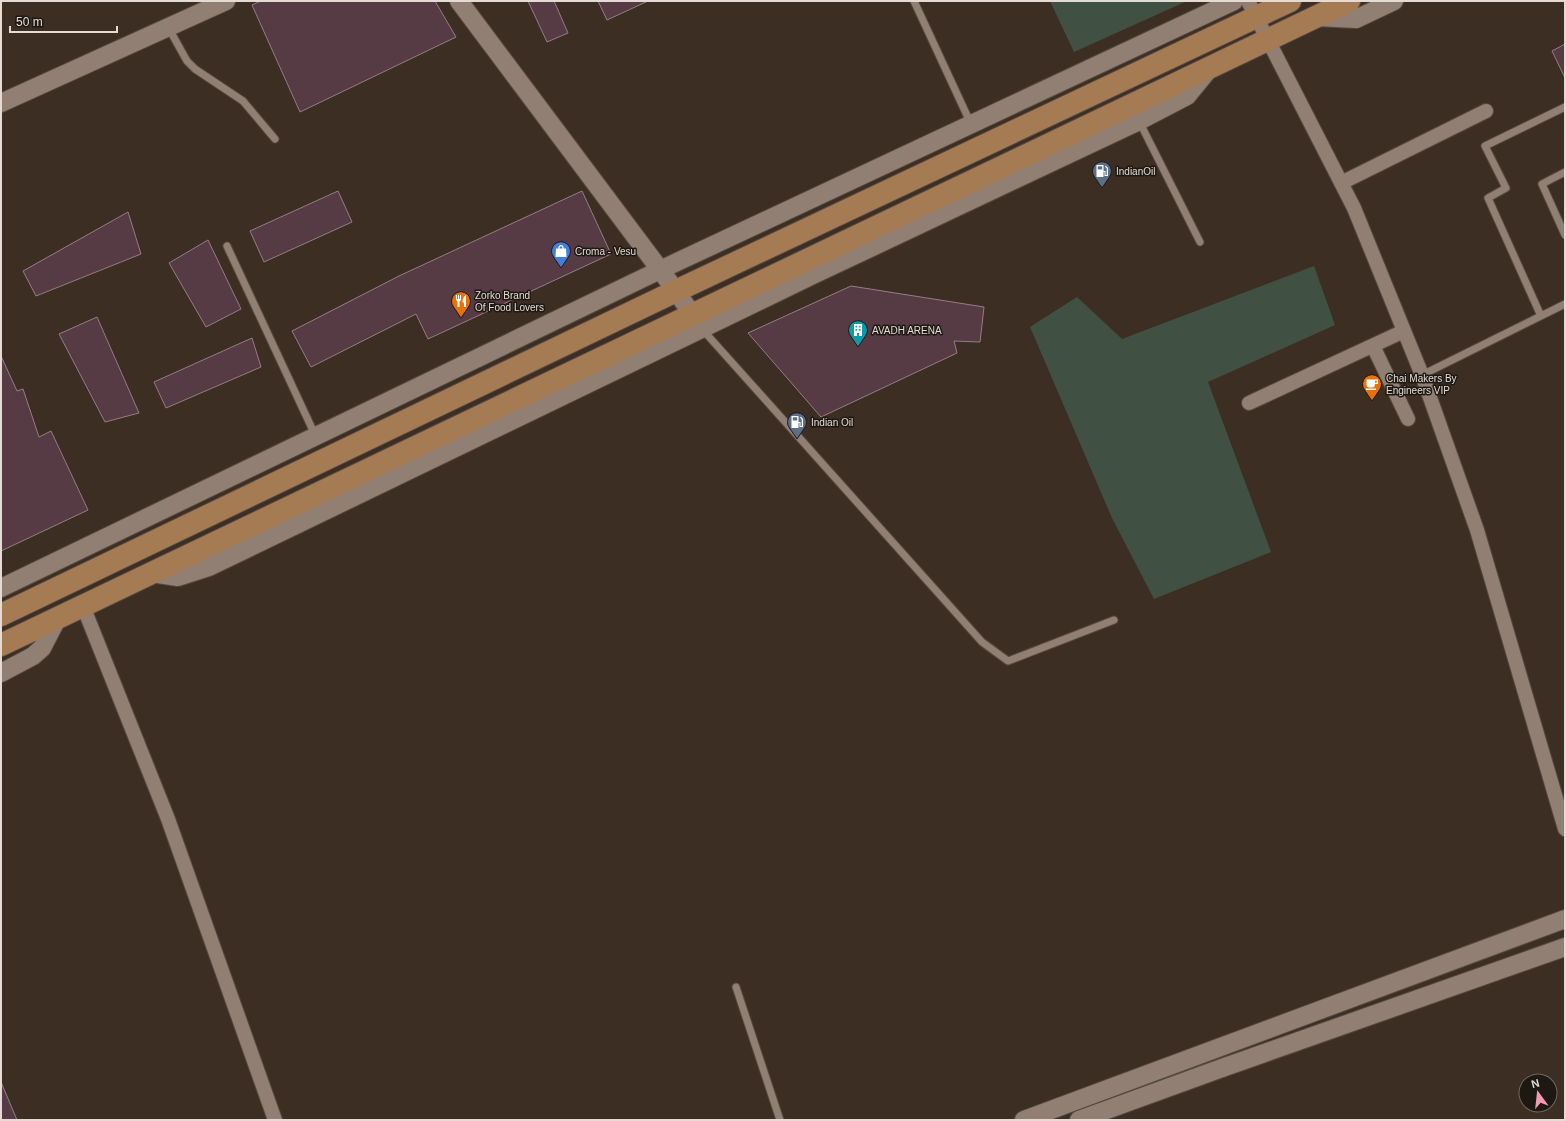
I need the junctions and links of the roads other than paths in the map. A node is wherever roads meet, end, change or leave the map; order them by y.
1 (226, 1) edge
2 (459, 1) edge
3 (914, 1) edge
4 (1234, 1) edge
5 (1290, 1) edge
6 (1349, 1) edge
7 (1394, 1) edge
8 (1252, 9) edge
9 (1316, 17) junction
10 (168, 27) junction
11 (1268, 40) junction
12 (1210, 68) junction
13 (1, 103) edge
14 (1565, 107) edge
15 (1486, 111) dead end
16 (1139, 121) junction
17 (972, 125) junction
18 (275, 139) dead end
19 (1565, 172) edge
20 (1341, 183) junction
21 (1565, 234) edge
22 (1200, 242) dead end
23 (227, 246) dead end
24 (660, 270) junction
25 (676, 291) junction
26 (1565, 304) edge
27 (1541, 316) junction
28 (697, 321) junction
29 (1404, 331) junction
30 (1373, 346) junction
31 (1422, 375) junction
32 (1249, 403) dead end
33 (1408, 419) dead end
34 (316, 437) junction
35 (1, 588) edge
36 (83, 606) junction
37 (1, 615) edge
38 (58, 617) junction
39 (1114, 620) dead end
40 (1, 645) edge
41 (1, 673) edge
42 (1565, 829) edge
43 (1565, 919) edge
44 (1565, 947) edge
45 (736, 987) dead end
46 (275, 1120) edge
47 (780, 1120) edge
48 (1024, 1120) edge
49 (1079, 1120) edge

1 - 10 street
2 - 24 street
3 - 17 lane
4 - 17 street
5 - 8 main road
6 - 9 main road
7 - 9 street
8 - 11 street
8 - 25 main road
9 - 11 main road
10 - 13 street
10 - 18 lane
11 - 12 main road
11 - 20 street
12 - 16 street
12 - 28 main road
14 - 27 lane
15 - 20 street
16 - 22 lane
16 - 28 street
17 - 24 street
19 - 21 lane
20 - 29 street
23 - 34 lane
24 - 25 street
24 - 34 street
25 - 28 street
25 - 37 main road
26 - 27 lane
27 - 31 lane
28 - 36 main road
28 - 39 lane
29 - 30 street
29 - 31 street
30 - 32 street
30 - 33 street
31 - 42 street
34 - 35 street
36 - 38 main road
36 - 46 street
38 - 40 main road
38 - 41 street
43 - 48 street
44 - 49 street
45 - 47 lane

